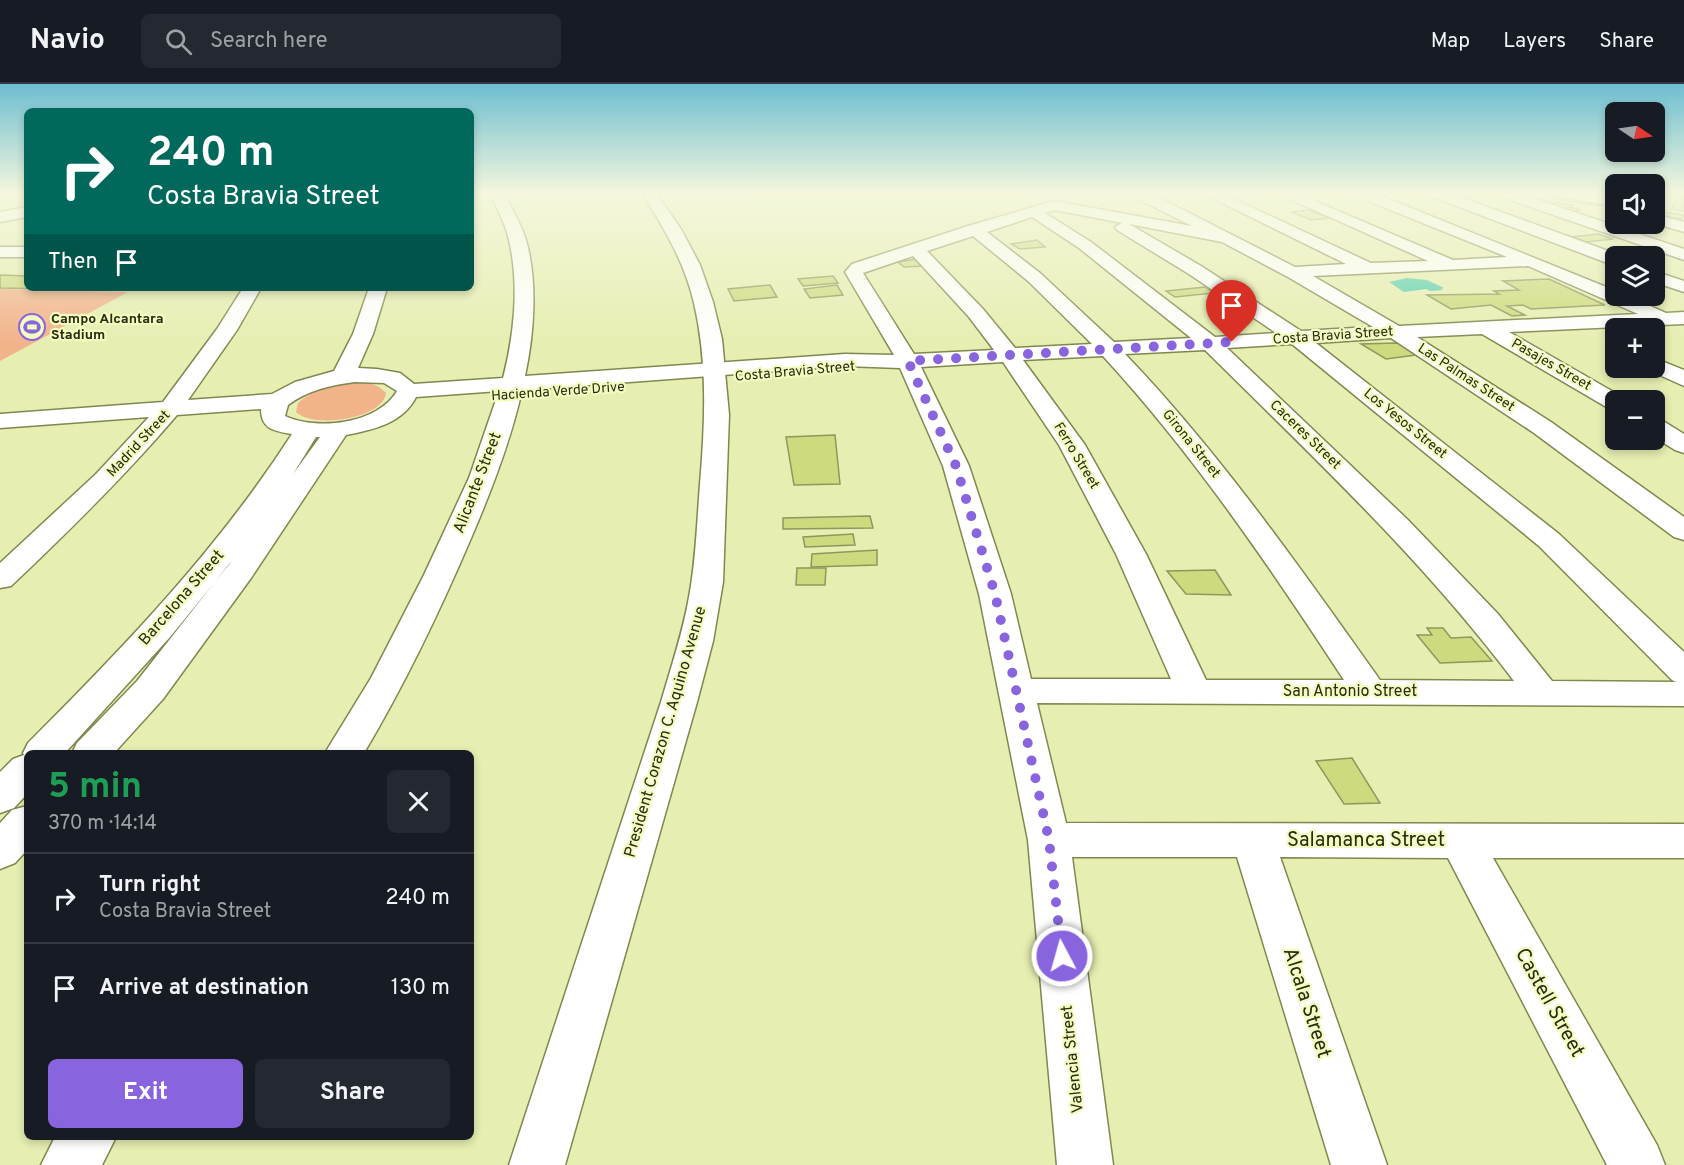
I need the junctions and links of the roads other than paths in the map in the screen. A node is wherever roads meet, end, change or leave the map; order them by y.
1 (518, 243) edge
2 (681, 243) edge
3 (932, 243) edge
4 (993, 243) edge
5 (1084, 243) edge
6 (1150, 243) edge
7 (1238, 243) edge
8 (1317, 243) edge
9 (1400, 243) edge
10 (1488, 243) edge
11 (1571, 243) edge
12 (1655, 243) edge
13 (916, 249) junction
14 (0, 254) edge
15 (24, 255) edge
16 (1684, 255) edge
17 (1605, 256) edge
18 (1531, 261) junction
19 (0, 263) edge
20 (1452, 266) junction
21 (1371, 269) junction
22 (1293, 272) junction
23 (1665, 280) edge
24 (1684, 287) edge
25 (250, 291) edge
26 (377, 291) edge
27 (1678, 321) edge
28 (1574, 323) junction
29 (1487, 328) junction
30 (1395, 332) junction
31 (1297, 338) junction
32 (1605, 339) dead end
33 (1210, 343) junction
34 (1110, 348) junction
35 (377, 353) dead end
36 (1008, 354) junction
37 (908, 361) junction
38 (1665, 370) edge
39 (715, 373) junction
40 (367, 375) junction
41 (343, 376) junction
42 (1684, 379) edge
43 (512, 389) junction
44 (405, 397) junction
45 (1605, 397) edge
46 (275, 407) junction
47 (166, 415) junction
48 (0, 422) edge
49 (338, 429) junction
50 (307, 431) junction
51 (0, 433) edge
52 (1665, 433) edge
53 (1684, 445) edge
54 (1684, 531) edge
55 (0, 579) edge
56 (1684, 672) edge
57 (1016, 691) junction
58 (1194, 691) junction
59 (1369, 692) junction
60 (1543, 694) junction
61 (1684, 694) edge
62 (45, 750) edge
63 (94, 750) edge
64 (346, 750) edge
65 (24, 772) edge
66 (0, 797) edge
67 (24, 825) edge
68 (1049, 840) junction
69 (1253, 840) junction
70 (1461, 841) junction
71 (1679, 848) edge
72 (0, 851) edge
73 (86, 1140) edge
74 (69, 1165) edge
75 (537, 1165) edge
76 (1085, 1165) edge
77 (1359, 1165) edge
78 (1637, 1165) edge

1 - 43 street, Alicante Street
2 - 39 street, President Corazon C. Aquino Avenue
3 - 13 street
4 - 34 street, Girona Street
5 - 33 street, Caceres Street
6 - 31 street, Los Yesos Street
7 - 22 street, Las Palmas Street
8 - 21 street
9 - 20 street
10 - 18 street
11 - 17 street
12 - 16 street
13 - 36 street, Ferro Street
13 - 37 street, Valencia Street
14 - 15 street
15 - 19 street
18 - 20 street
18 - 27 street
20 - 21 street
21 - 22 street
22 - 30 street, Las Palmas Street
23 - 24 street
25 - 47 street, Madrid Street
26 - 41 street
27 - 28 street, Costa Bravia Street
28 - 29 street, Costa Bravia Street
28 - 32 street
29 - 30 street, Costa Bravia Street
29 - 45 street, Pasajes Street
30 - 31 street, Costa Bravia Street
30 - 54 street, Las Palmas Street
31 - 33 street, Costa Bravia Street
31 - 56 street, Los Yesos Street
33 - 34 street, Costa Bravia Street
33 - 60 street, Caceres Street
34 - 36 street, Costa Bravia Street
34 - 59 street, Girona Street
35 - 40 street
36 - 37 street, Costa Bravia Street
36 - 58 street, Ferro Street
37 - 39 street, Costa Bravia Street
37 - 57 street, Valencia Street
38 - 42 street
39 - 43 street, Hacienda Verde Drive
39 - 75 street, President Corazon C. Aquino Avenue
40 - 41 street
40 - 44 street
41 - 46 street
43 - 44 street, Hacienda Verde Drive
43 - 64 street, Alicante Street
44 - 49 street
46 - 47 street
46 - 50 street
47 - 48 street
47 - 51 street
47 - 55 street, Madrid Street
49 - 50 street
49 - 63 street, Barcelona Street
50 - 62 street, Barcelona Street
52 - 53 street
57 - 58 street, San Antonio Street
57 - 68 street, Valencia Street
58 - 59 street, San Antonio Street
59 - 60 street, San Antonio Street
60 - 61 street, San Antonio Street
65 - 66 street
67 - 72 street
68 - 69 street, Salamanca Street
68 - 76 street, Valencia Street
69 - 70 street, Salamanca Street
69 - 77 street, Alcala Street
70 - 71 street, Salamanca Street
70 - 78 street, Castell Street
73 - 74 street

